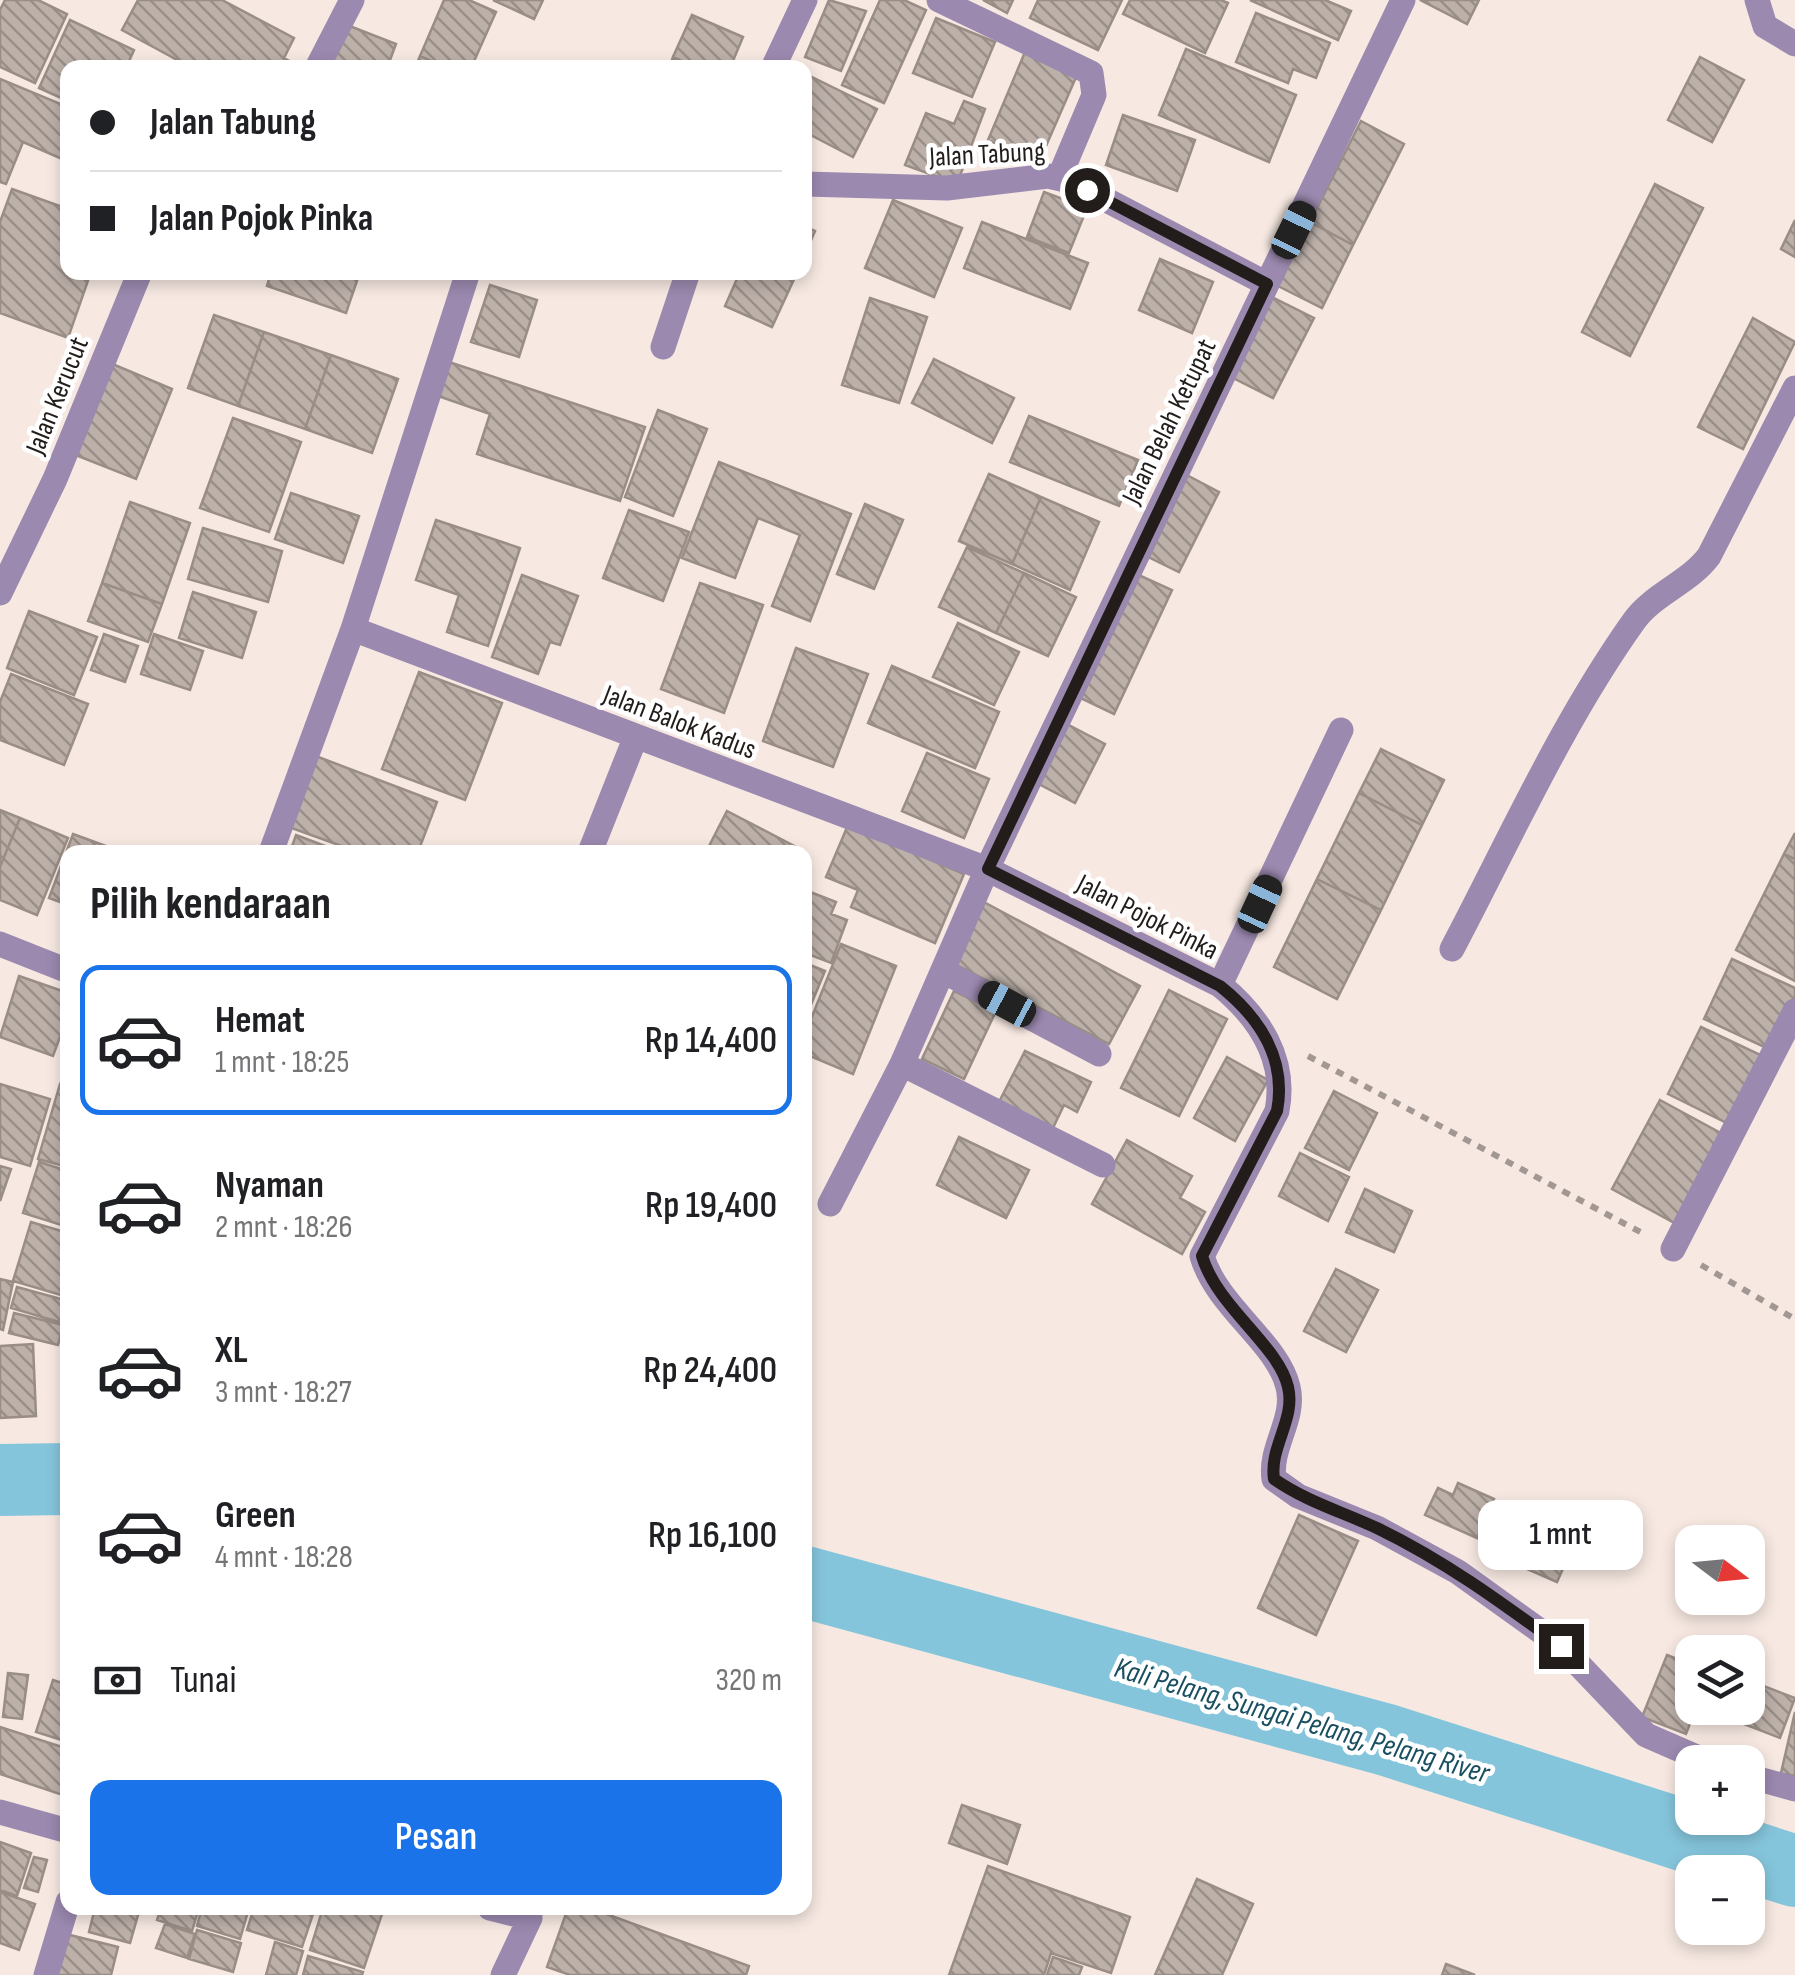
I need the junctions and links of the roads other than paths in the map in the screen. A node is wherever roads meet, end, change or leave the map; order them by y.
1 (352, 0) edge
2 (806, 0) edge
3 (939, 0) edge
4 (1403, 0) edge
5 (1757, 0) edge
6 (1795, 44) edge
7 (321, 60) edge
8 (778, 60) edge
9 (1059, 178) junction
10 (812, 184) edge
11 (137, 280) edge
12 (465, 280) edge
13 (685, 280) edge
14 (1267, 284) junction
15 (663, 347) dead end
16 (1795, 388) edge
17 (0, 593) edge
18 (353, 628) junction
19 (1341, 730) dead end
20 (636, 736) junction
21 (274, 845) edge
22 (593, 845) edge
23 (988, 869) junction
24 (0, 944) edge
25 (1452, 949) dead end
26 (60, 968) edge
27 (945, 972) junction
28 (1220, 986) junction
29 (1795, 1011) edge
30 (1099, 1054) dead end
31 (902, 1064) junction
32 (1103, 1165) dead end
33 (830, 1204) dead end
34 (1673, 1249) road end
35 (1675, 1748) edge
36 (1765, 1781) edge
37 (1795, 1789) edge
38 (0, 1812) edge
39 (60, 1828) edge
40 (64, 1915) edge
41 (531, 1915) edge
42 (46, 1975) edge
43 (503, 1975) edge

1 - 7 street
2 - 8 street
3 - 9 street
4 - 14 street, Jalan Belah Ketupat
5 - 6 street
9 - 10 street, Jalan Tabung
9 - 14 street, Jalan Tabung
11 - 17 street, Jalan Kerucut
12 - 18 street
13 - 15 street
14 - 23 street, Jalan Belah Ketupat
16 - 25 street
18 - 20 street, Jalan Balok Kadus
18 - 21 street
19 - 28 street
20 - 22 street
20 - 23 street, Jalan Balok Kadus
23 - 27 street, Jalan Belah Ketupat
23 - 28 street, Jalan Pojok Pinka
24 - 26 street
27 - 30 street
27 - 31 street, Jalan Belah Ketupat
28 - 35 street, Jalan Pojok Pinka
29 - 34 street
31 - 32 street
31 - 33 street, Jalan Belah Ketupat
36 - 37 street
38 - 39 street
40 - 42 street
41 - 43 street

